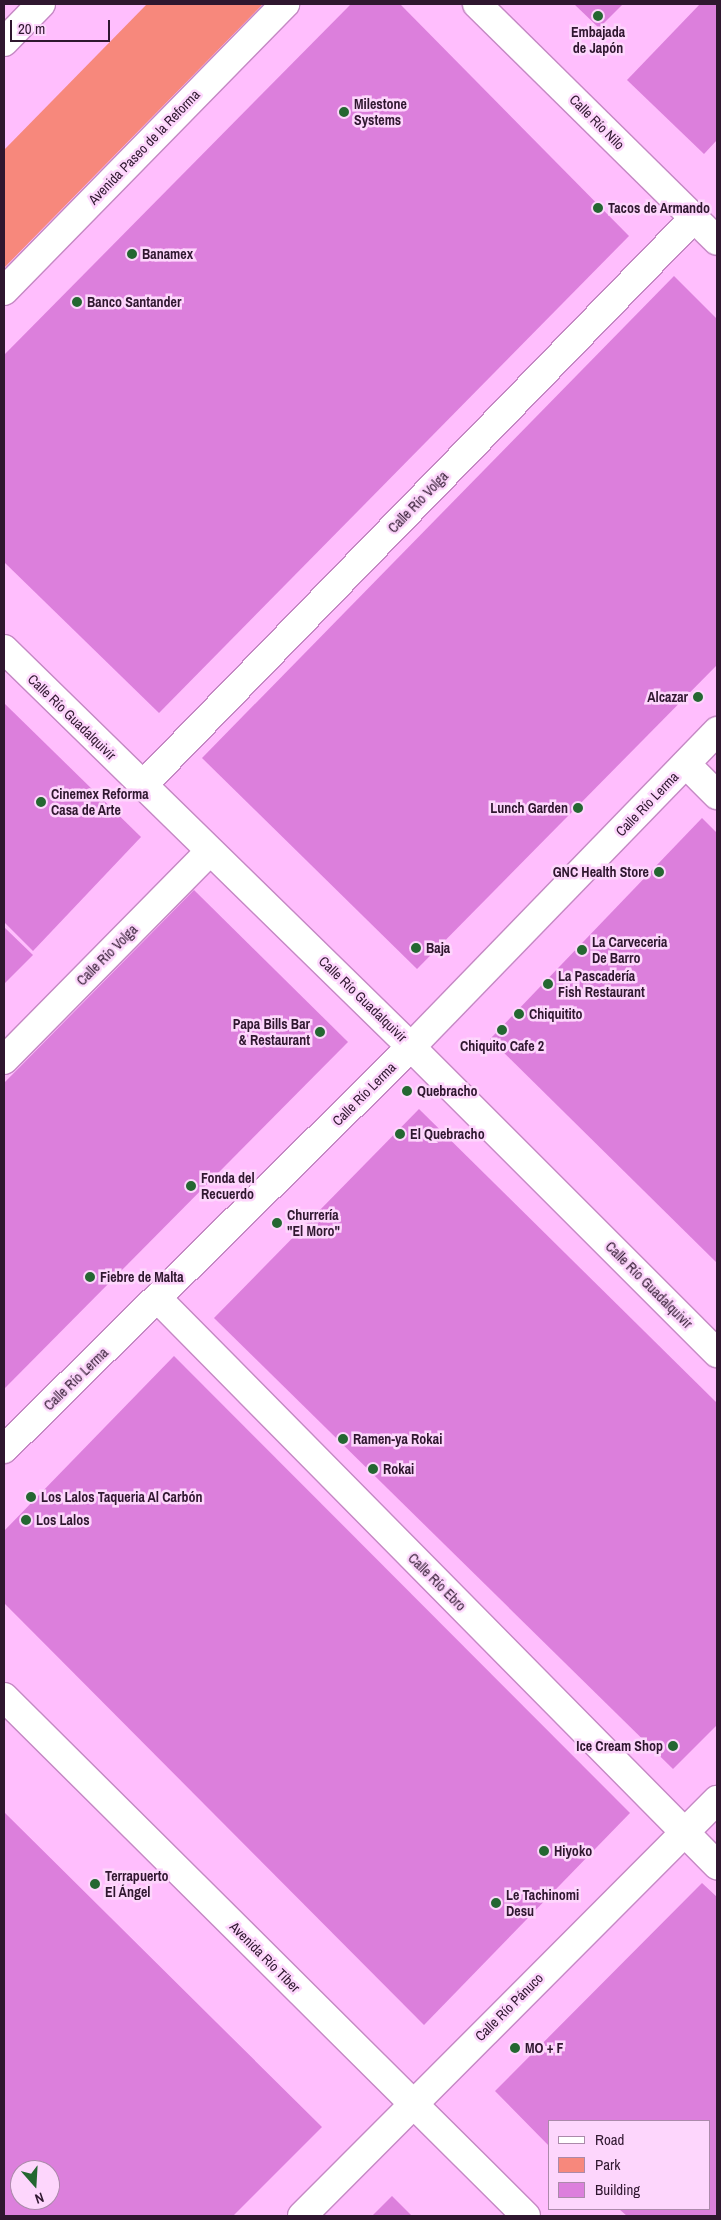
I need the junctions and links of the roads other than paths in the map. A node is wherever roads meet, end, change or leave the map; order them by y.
1 (41, 4) edge
2 (285, 4) edge
3 (476, 4) edge
4 (4, 42) edge
5 (694, 218) junction
6 (717, 241) edge
7 (4, 291) edge
8 (4, 650) edge
9 (717, 731) edge
10 (686, 764) junction
11 (143, 785) junction
12 (717, 794) edge
13 (210, 851) junction
14 (412, 1047) junction
15 (4, 1060) edge
16 (158, 1299) junction
17 (717, 1353) edge
18 (4, 1449) edge
19 (4, 1697) edge
20 (717, 1800) edge
21 (684, 1832) junction
22 (717, 1865) edge
23 (412, 2103) junction
24 (302, 2216) edge
25 (526, 2216) edge

1 - 4 street
2 - 7 street, Avenida Paseo de la Reforma
3 - 5 street, Calle Río Nilo
5 - 6 street, Calle Río Nilo
5 - 11 street, Calle Río Volga
8 - 11 street, Calle Río Guadalquivir
9 - 10 street, Calle Río Lerma
10 - 12 street
10 - 14 street, Calle Río Lerma
11 - 13 street, Calle Río Guadalquivir
13 - 14 street, Calle Río Guadalquivir
13 - 15 street, Calle Río Volga
14 - 16 street, Calle Río Lerma
14 - 17 street, Calle Río Guadalquivir
16 - 18 street, Calle Río Lerma
16 - 21 street, Calle Río Ebro
19 - 23 street, Avenida Río Tíber
20 - 21 street, Calle Río Pánuco
21 - 22 street, Calle Río Ebro
21 - 23 street, Calle Río Pánuco
23 - 24 street, Calle Río Pánuco
23 - 25 street, Avenida Río Tíber

